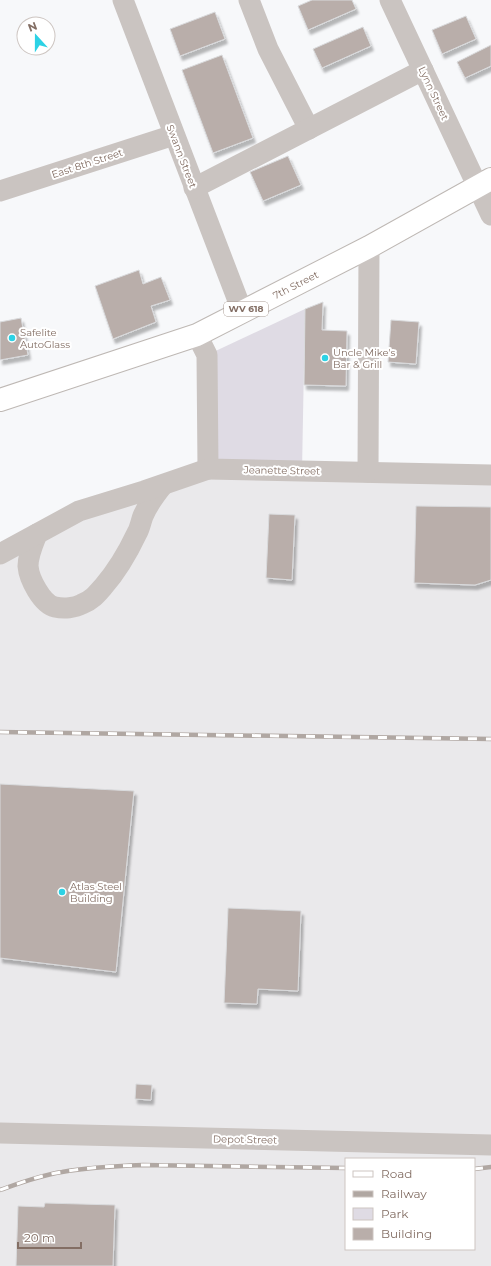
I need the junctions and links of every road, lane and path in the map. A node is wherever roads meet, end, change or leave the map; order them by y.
1 (122, 0) edge
2 (248, 0) edge
3 (390, 0) edge
4 (423, 70) junction
5 (309, 129) junction
6 (174, 135) junction
7 (484, 183) edge
8 (194, 188) junction
9 (0, 191) edge
10 (491, 215) edge
11 (370, 247) junction
12 (242, 311) junction
13 (197, 335) junction
14 (0, 400) edge
15 (208, 468) junction
16 (368, 472) junction
17 (491, 474) edge
18 (162, 485) junction
19 (37, 534) junction
20 (0, 554) edge
21 (0, 1133) edge
22 (491, 1144) edge

1 - 6 street, Swann Street
2 - 5 street
3 - 4 street, Lynn Street
4 - 5 street
4 - 7 street, Lynn Street
5 - 8 street
6 - 8 street, Swann Street
6 - 9 street, East 8th Street
7 - 10 street, Lynn Street
7 - 11 main road, 7th Street / WV 618
8 - 12 street, Swann Street
11 - 12 main road, 7th Street / WV 618
11 - 16 street
12 - 13 main road, 7th Street / WV 618
13 - 14 main road, 7th Street / WV 618
13 - 15 street
15 - 16 street, Jeanette Street
15 - 18 street
16 - 17 street, Jeanette Street
18 - 19 street
18 - 19 street
19 - 20 street
21 - 22 street, Depot Street

